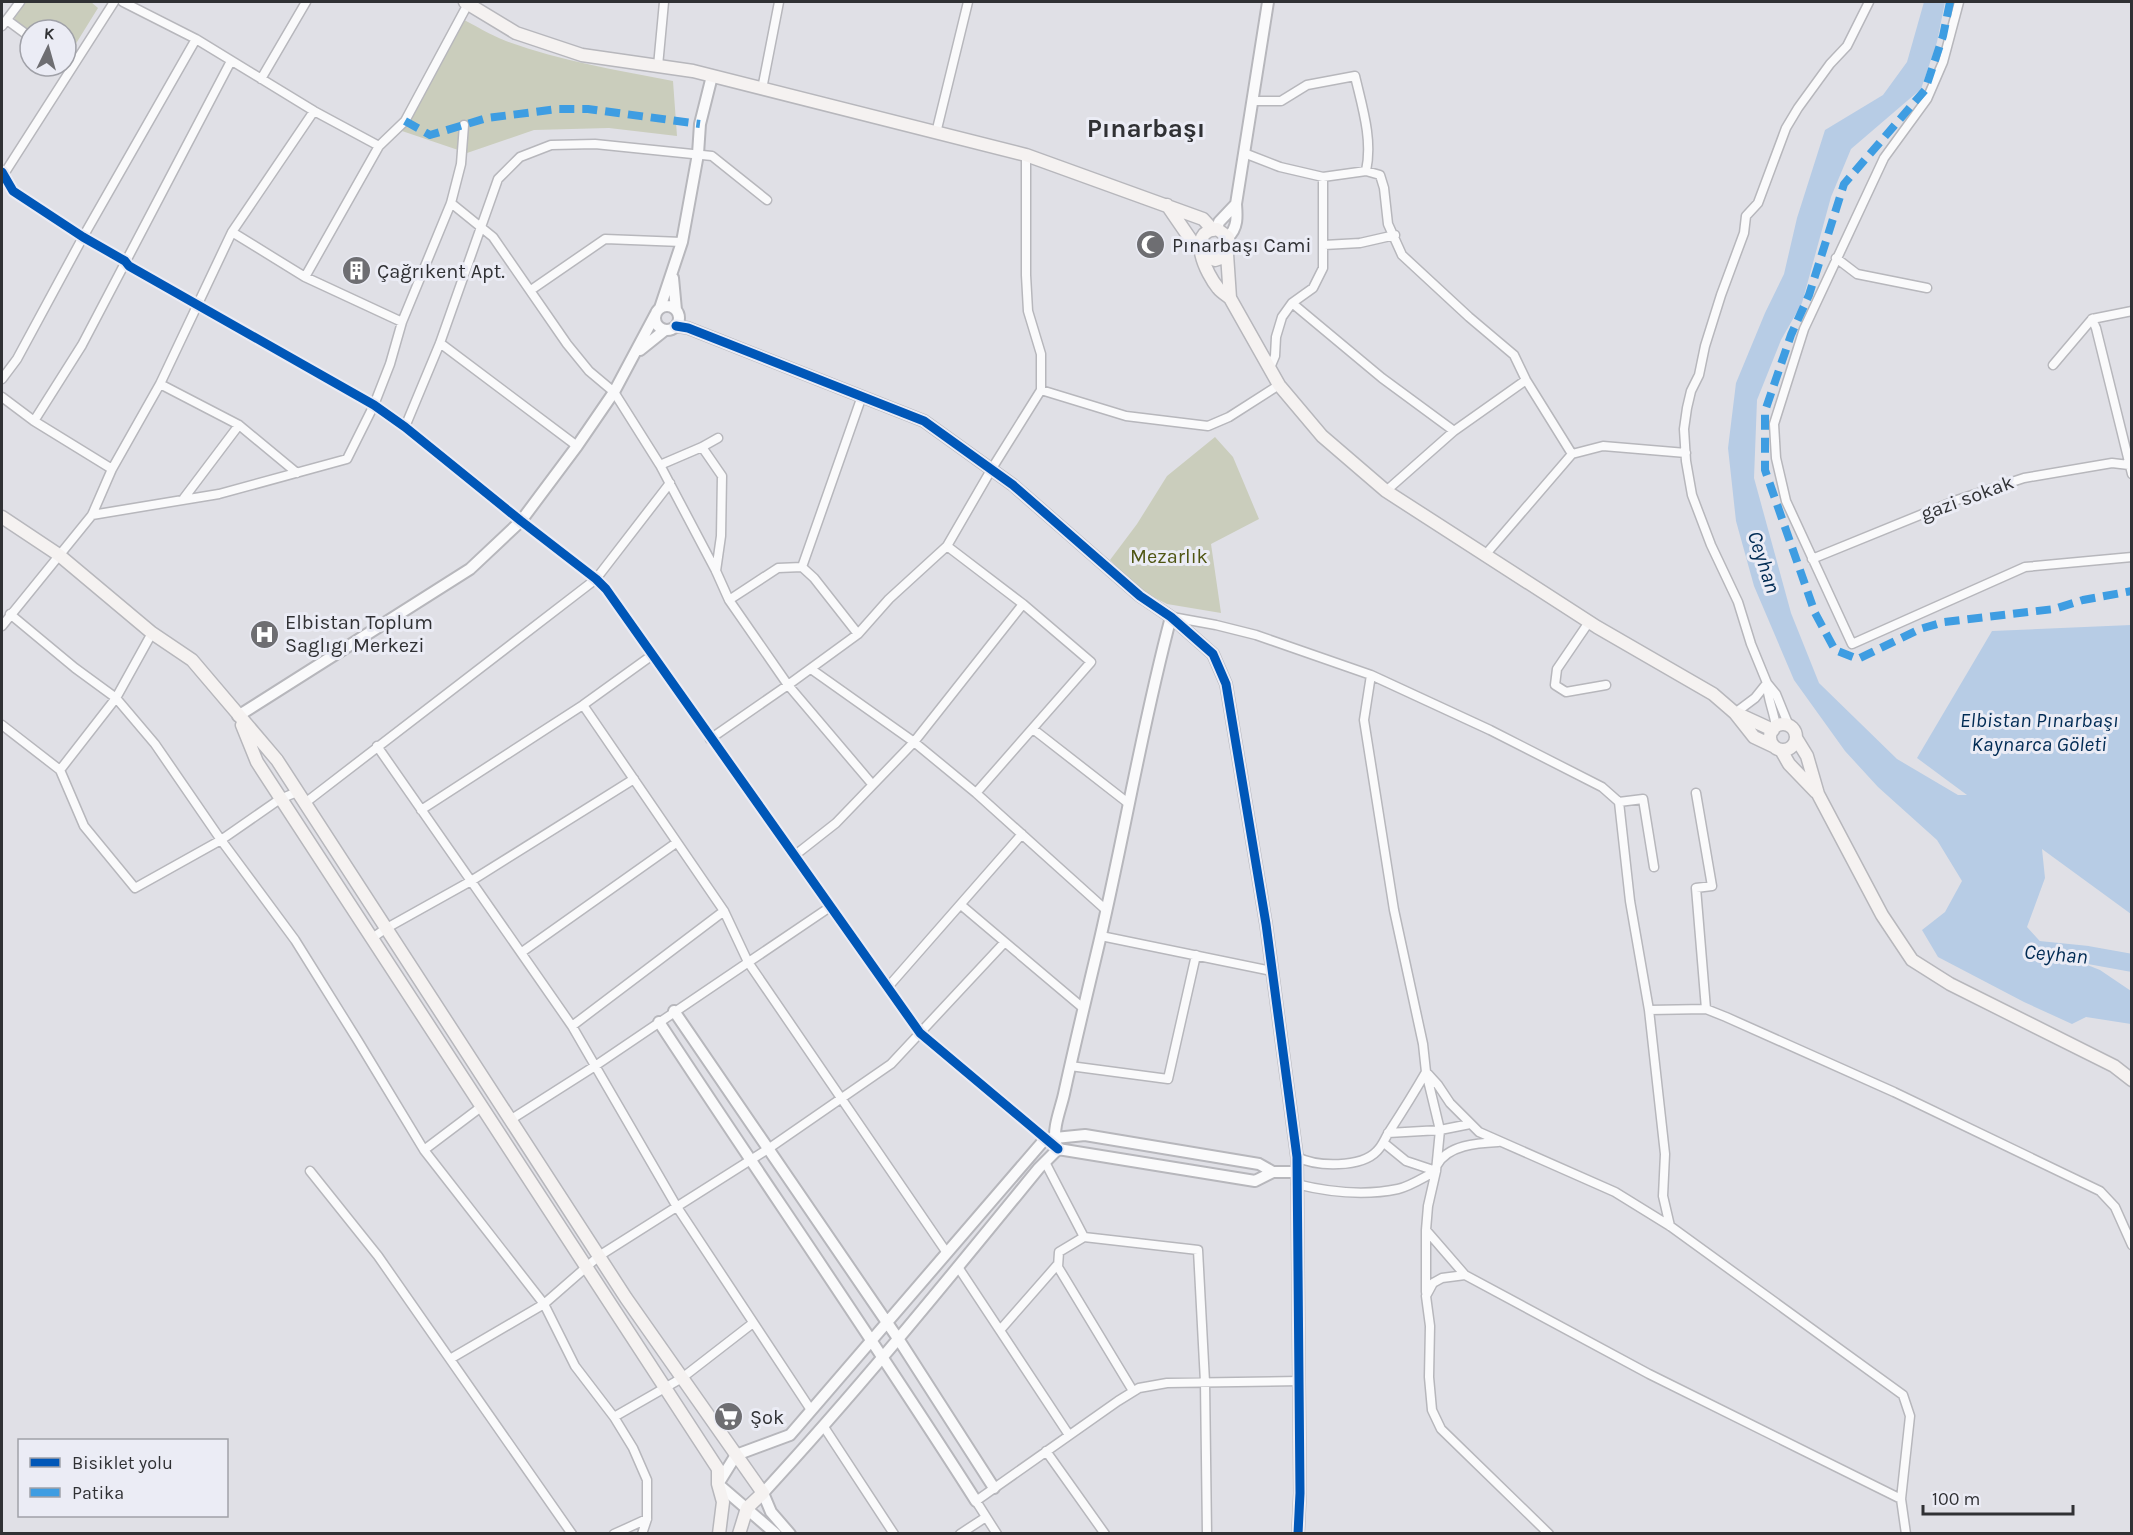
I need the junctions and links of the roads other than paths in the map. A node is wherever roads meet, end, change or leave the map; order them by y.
1 (20, 2) edge
2 (123, 2) edge
3 (306, 2) edge
4 (468, 2) edge
5 (664, 2) edge
6 (779, 2) edge
7 (968, 2) edge
8 (1268, 2) edge
9 (1869, 2) edge
10 (1959, 2) edge
11 (110, 4) edge
12 (4, 23) edge
13 (18, 31) edge
14 (196, 39) junction
15 (78, 53) edge
16 (231, 61) junction
17 (658, 66) junction
18 (712, 76) junction
19 (62, 78) edge
20 (261, 79) junction
21 (762, 89) junction
22 (1252, 101) junction
23 (314, 111) junction
24 (464, 125) dead end
25 (936, 133) junction
26 (379, 147) junction
27 (1244, 153) junction
28 (698, 154) junction
29 (1026, 155) junction
30 (1366, 171) junction
31 (2, 175) edge
32 (1323, 177) junction
33 (767, 200) dead end
34 (450, 203) junction
35 (1166, 204) junction
36 (1236, 204) junction
37 (481, 226) junction
38 (1215, 230) junction
39 (232, 232) junction
40 (1395, 235) junction
41 (83, 237) junction
42 (1228, 237) junction
43 (682, 242) junction
44 (1324, 245) junction
45 (1202, 251) junction
46 (1227, 254) junction
47 (1836, 258) junction
48 (125, 261) junction
49 (672, 274) junction
50 (305, 277) junction
51 (1927, 288) dead end
52 (531, 290) junction
53 (1230, 298) junction
54 (1292, 303) junction
55 (198, 305) junction
56 (676, 310) junction
57 (2132, 311) edge
58 (658, 312) junction
59 (2092, 319) junction
60 (402, 322) junction
61 (670, 328) junction
62 (440, 343) junction
63 (635, 354) junction
64 (2053, 365) dead end
65 (1270, 368) junction
66 (2, 379) edge
67 (1526, 380) junction
68 (160, 384) junction
69 (1279, 385) junction
70 (1041, 390) junction
71 (614, 392) junction
72 (861, 396) junction
73 (2, 397) edge
74 (374, 405) junction
75 (34, 421) junction
76 (239, 425) junction
77 (405, 427) junction
78 (1454, 431) junction
79 (718, 438) dead end
80 (577, 446) junction
81 (702, 447) junction
82 (1686, 453) junction
83 (1572, 454) junction
84 (660, 465) junction
85 (112, 469) junction
86 (2130, 469) edge
87 (991, 470) junction
88 (297, 473) junction
89 (670, 483) junction
90 (1386, 491) junction
91 (184, 498) junction
92 (92, 514) junction
93 (2, 517) edge
94 (521, 521) junction
95 (947, 546) junction
96 (1486, 554) junction
97 (59, 555) junction
98 (2132, 557) edge
99 (1812, 559) junction
100 (802, 567) junction
101 (716, 571) junction
102 (596, 579) junction
103 (729, 600) junction
104 (1023, 604) junction
105 (10, 614) junction
106 (1171, 617) junction
107 (1589, 622) junction
108 (2, 626) edge
109 (152, 633) junction
110 (858, 634) junction
111 (651, 656) junction
112 (812, 669) junction
113 (1371, 675) junction
114 (1767, 683) junction
115 (1606, 685) dead end
116 (788, 686) junction
117 (117, 698) junction
118 (583, 705) junction
119 (1735, 713) junction
120 (238, 716) junction
121 (2, 725) edge
122 (1779, 728) junction
123 (1033, 729) junction
124 (1796, 738) junction
125 (710, 739) junction
126 (914, 742) junction
127 (377, 746) junction
128 (1777, 748) junction
129 (60, 770) junction
130 (634, 779) junction
131 (872, 784) junction
132 (297, 792) junction
133 (976, 793) junction
134 (1696, 793) dead end
135 (1818, 794) junction
136 (280, 799) junction
137 (1619, 802) junction
138 (305, 803) junction
139 (1128, 803) junction
140 (421, 810) junction
141 (1022, 834) junction
142 (221, 840) junction
143 (676, 843) junction
144 (794, 856) junction
145 (1654, 867) dead end
146 (471, 881) junction
147 (961, 905) junction
148 (830, 907) junction
149 (1106, 910) junction
150 (724, 911) junction
151 (385, 929) junction
152 (1101, 936) junction
153 (371, 939) junction
154 (1004, 943) junction
155 (522, 952) junction
156 (1196, 955) junction
157 (748, 962) junction
158 (1272, 971) junction
159 (888, 987) junction
160 (1083, 1008) junction
161 (1707, 1009) junction
162 (1649, 1010) junction
163 (675, 1011) junction
164 (659, 1022) junction
165 (572, 1026) junction
166 (920, 1034) junction
167 (595, 1066) junction
168 (1070, 1066) junction
169 (2114, 1066) junction
170 (2132, 1071) edge
171 (1426, 1072) junction
172 (2132, 1080) edge
173 (841, 1098) junction
174 (481, 1107) junction
175 (510, 1120) junction
176 (1470, 1124) junction
177 (1440, 1130) junction
178 (1388, 1133) junction
179 (1052, 1142) junction
180 (1500, 1142) junction
181 (1384, 1143) junction
182 (768, 1149) junction
183 (424, 1150) junction
184 (1297, 1157) junction
185 (750, 1161) junction
186 (1045, 1162) junction
187 (310, 1171) dead end
188 (1436, 1171) junction
189 (1273, 1173) junction
190 (1297, 1178) junction
191 (676, 1207) junction
192 (1670, 1226) junction
193 (1426, 1230) junction
194 (1084, 1237) junction
195 (2132, 1245) edge
196 (947, 1253) junction
197 (599, 1256) junction
198 (1058, 1264) junction
199 (586, 1267) junction
200 (958, 1267) junction
201 (1465, 1275) junction
202 (1426, 1296) junction
203 (544, 1304) junction
204 (753, 1323) junction
205 (887, 1323) junction
206 (1001, 1329) junction
207 (899, 1340) junction
208 (872, 1341) junction
209 (884, 1358) junction
210 (450, 1359) junction
211 (682, 1378) junction
212 (1300, 1381) junction
213 (1205, 1382) junction
214 (665, 1388) junction
215 (1133, 1391) junction
216 (811, 1410) junction
217 (614, 1418) junction
218 (824, 1427) junction
219 (1069, 1435) junction
220 (1046, 1451) junction
221 (736, 1455) junction
222 (718, 1484) junction
223 (994, 1488) junction
224 (763, 1493) junction
225 (1901, 1499) junction
226 (976, 1501) junction
227 (747, 1508) junction
228 (986, 1517) junction
229 (647, 1519) junction
230 (1906, 1532) edge
231 (572, 1533) edge
232 (614, 1533) edge
233 (642, 1533) edge
234 (719, 1533) edge
235 (739, 1533) edge
236 (776, 1533) edge
237 (790, 1533) edge
238 (894, 1533) edge
239 (960, 1533) edge
240 (997, 1533) edge
241 (1105, 1533) edge
242 (1207, 1533) edge
243 (1298, 1533) edge
244 (1549, 1533) edge

1 - 12 street
2 - 14 street
3 - 20 street
4 - 17 main road
4 - 26 street
5 - 17 street
6 - 21 street
7 - 25 street
8 - 22 street
9 - 82 street
10 - 47 street
11 - 15 street
12 - 13 street
14 - 16 street
14 - 41 street
16 - 20 street
16 - 48 street
17 - 18 main road
18 - 21 main road
18 - 28 street
19 - 31 street
20 - 23 street
21 - 25 main road
22 - 27 street
22 - 30 street
23 - 26 street
23 - 39 street
24 - 34 street
25 - 29 main road
26 - 50 street
27 - 32 street
27 - 36 street
28 - 33 street
28 - 37 street
28 - 43 street
29 - 35 main road
29 - 70 street
30 - 32 street
30 - 40 street
31 - 41 street
32 - 44 street
34 - 37 street
34 - 60 street
35 - 38 main road
35 - 45 main road
36 - 38 street
36 - 42 street
37 - 52 street
37 - 62 street
38 - 42 main road
38 - 45 main road
39 - 50 street
39 - 55 street
40 - 44 street
40 - 67 street
41 - 48 street
41 - 66 street
42 - 46 main road
43 - 49 street
43 - 52 street
44 - 54 street
45 - 46 main road
45 - 53 main road
46 - 53 main road
47 - 51 street
47 - 99 street
48 - 55 street
48 - 75 street
49 - 56 street
49 - 58 street
50 - 60 street
52 - 71 street
53 - 65 main road
54 - 65 street
54 - 78 street
55 - 68 street
55 - 74 street
56 - 58 street
56 - 61 street
57 - 59 street
58 - 61 street
58 - 63 street
59 - 64 street
59 - 86 street
60 - 74 street
61 - 63 street
61 - 72 street
62 - 77 street
62 - 80 street
63 - 71 street
65 - 69 main road
67 - 78 street
67 - 83 street
68 - 76 street
68 - 85 street
69 - 70 street
69 - 90 main road
70 - 87 street
71 - 80 street
71 - 84 street
72 - 87 street
72 - 100 street
73 - 75 street
74 - 77 street
74 - 88 street
75 - 85 street
76 - 88 street
76 - 91 street
77 - 94 street
78 - 90 street
79 - 81 street
80 - 94 street
81 - 84 street
81 - 101 street
82 - 83 street
82 - 114 street
83 - 96 street
84 - 89 street
85 - 92 street
86 - 99 street, gazi sokak
87 - 95 street
87 - 106 street
88 - 91 street
89 - 101 street
89 - 102 street
90 - 96 main road
91 - 92 street
92 - 97 street
93 - 97 main road
94 - 102 street
94 - 120 street
95 - 104 street
95 - 110 street
96 - 107 main road
97 - 105 street
97 - 109 main road
98 - 99 street
100 - 103 street
100 - 110 street
101 - 103 street
102 - 111 street
102 - 127 street
103 - 116 street
104 - 123 street
104 - 126 street
105 - 108 street
105 - 117 street
106 - 113 street
106 - 139 street
106 - 158 street
107 - 115 street
107 - 119 main road
109 - 117 street
109 - 120 main road
110 - 112 street
111 - 118 street
111 - 125 street
112 - 116 street
112 - 126 street
113 - 137 street
113 - 171 street
114 - 119 street
114 - 122 street
114 - 122 street
116 - 125 street
116 - 131 street
117 - 129 street
117 - 142 street
118 - 130 street
118 - 140 street
119 - 122 main road
119 - 128 main road
120 - 132 main road
120 - 136 main road
121 - 129 street
122 - 124 main road
122 - 128 main road
123 - 133 street
123 - 139 street
124 - 128 main road
124 - 135 main road
125 - 144 street
126 - 131 street
126 - 133 street
127 - 138 street
127 - 140 street
128 - 135 main road
129 - 142 street
130 - 143 street
130 - 146 street
131 - 144 street
132 - 136 street
132 - 138 main road
133 - 141 street
134 - 161 street
135 - 169 main road
136 - 142 street
136 - 153 main road
137 - 145 street
137 - 162 street
138 - 151 main road
139 - 149 street
140 - 146 street
141 - 147 street
141 - 149 street
142 - 183 street
143 - 150 street
143 - 155 street
144 - 148 street
146 - 151 street
146 - 155 street
147 - 154 street
147 - 159 street
148 - 157 street
148 - 159 street
149 - 152 street
150 - 157 street
150 - 165 street
151 - 153 street
151 - 175 main road
152 - 156 street
152 - 160 street
153 - 174 main road
154 - 160 street
154 - 166 street
155 - 165 street
156 - 158 street
156 - 168 street
157 - 163 street
157 - 173 street
158 - 184 street
159 - 166 street
160 - 168 street
161 - 162 street
161 - 195 street
162 - 192 street
163 - 164 street
163 - 182 street
164 - 167 street
164 - 185 street
165 - 167 street
166 - 173 street
166 - 179 street
167 - 175 street
167 - 191 street
168 - 179 street
169 - 170 main road
169 - 172 main road
171 - 176 street
171 - 177 street
171 - 178 street
173 - 182 street
173 - 196 street
174 - 183 street
174 - 199 main road
175 - 197 main road
176 - 177 street
176 - 180 street
177 - 178 street
177 - 188 street
178 - 181 street
179 - 186 street
179 - 189 street
179 - 189 street
179 - 196 street
180 - 188 street
180 - 192 street
181 - 184 street
181 - 188 street
182 - 185 street
182 - 205 street
183 - 203 street
184 - 190 street
185 - 191 street
185 - 208 street
186 - 194 street
186 - 200 street
187 - 210 street
188 - 190 street
188 - 193 street
189 - 190 street
190 - 212 street
191 - 197 street
191 - 204 street
192 - 225 street
193 - 201 street
193 - 202 street
194 - 198 street
194 - 213 street
196 - 205 street
197 - 199 street
197 - 211 main road
198 - 206 street
198 - 215 street
199 - 203 street
199 - 214 main road
200 - 206 street
200 - 207 street
201 - 202 street
201 - 225 street
202 - 244 street
203 - 210 street
203 - 217 street
204 - 211 street
204 - 216 street
205 - 207 street
205 - 208 street
206 - 219 street
207 - 209 street
207 - 223 street
208 - 209 street
208 - 216 street
209 - 218 street
209 - 226 street
210 - 231 street
211 - 214 street
211 - 221 main road
212 - 213 street
212 - 243 street
213 - 215 street
213 - 242 street
214 - 217 street
214 - 222 main road
215 - 219 street
216 - 221 street
217 - 229 street
218 - 224 street
218 - 238 street
219 - 220 street
220 - 223 street
220 - 241 street
221 - 222 street
221 - 224 main road
222 - 227 street
222 - 234 main road
223 - 226 street
224 - 227 main road
224 - 237 street
225 - 230 street
226 - 228 street
227 - 235 main road
227 - 236 street
228 - 239 street
228 - 240 street
229 - 232 street
229 - 233 street

